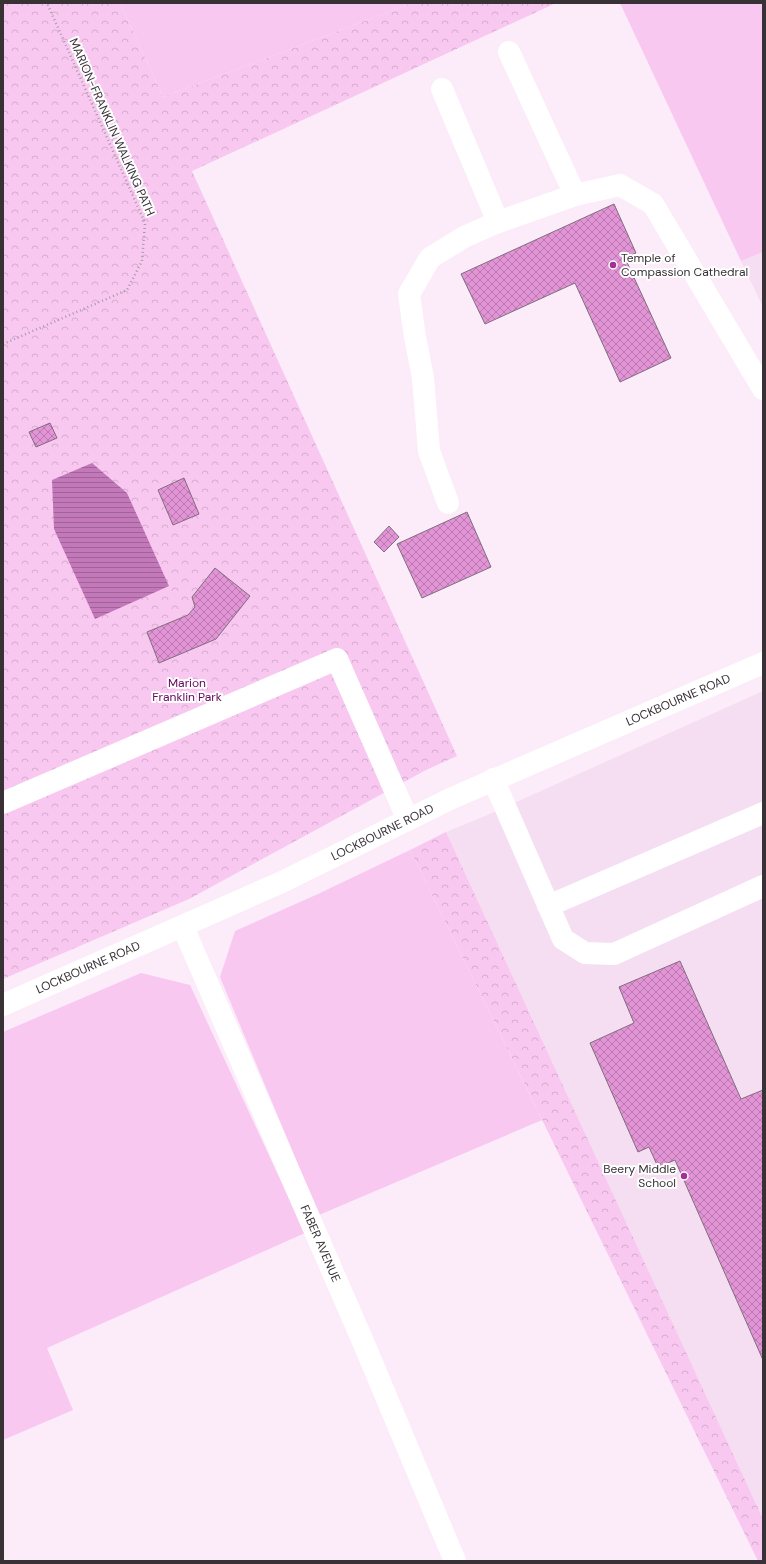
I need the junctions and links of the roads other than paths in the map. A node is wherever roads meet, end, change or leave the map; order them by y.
1 (509, 52) dead end
2 (442, 89) dead end
3 (575, 195) junction
4 (498, 222) junction
5 (763, 389) edge
6 (448, 503) dead end
7 (763, 662) edge
8 (493, 780) junction
9 (3, 804) edge
10 (763, 813) edge
11 (408, 820) junction
12 (763, 886) edge
13 (548, 906) junction
14 (183, 927) junction
15 (3, 1005) edge
16 (455, 1561) edge

1 - 3 main road
2 - 4 main road
3 - 4 main road
3 - 5 main road
4 - 6 main road
7 - 8 main road, LOCKBOURNE ROAD
8 - 11 main road, LOCKBOURNE ROAD
8 - 13 main road
9 - 11 main road
10 - 13 main road
11 - 14 main road, LOCKBOURNE ROAD
12 - 13 main road
14 - 15 main road, LOCKBOURNE ROAD
14 - 16 main road, FABER AVENUE

